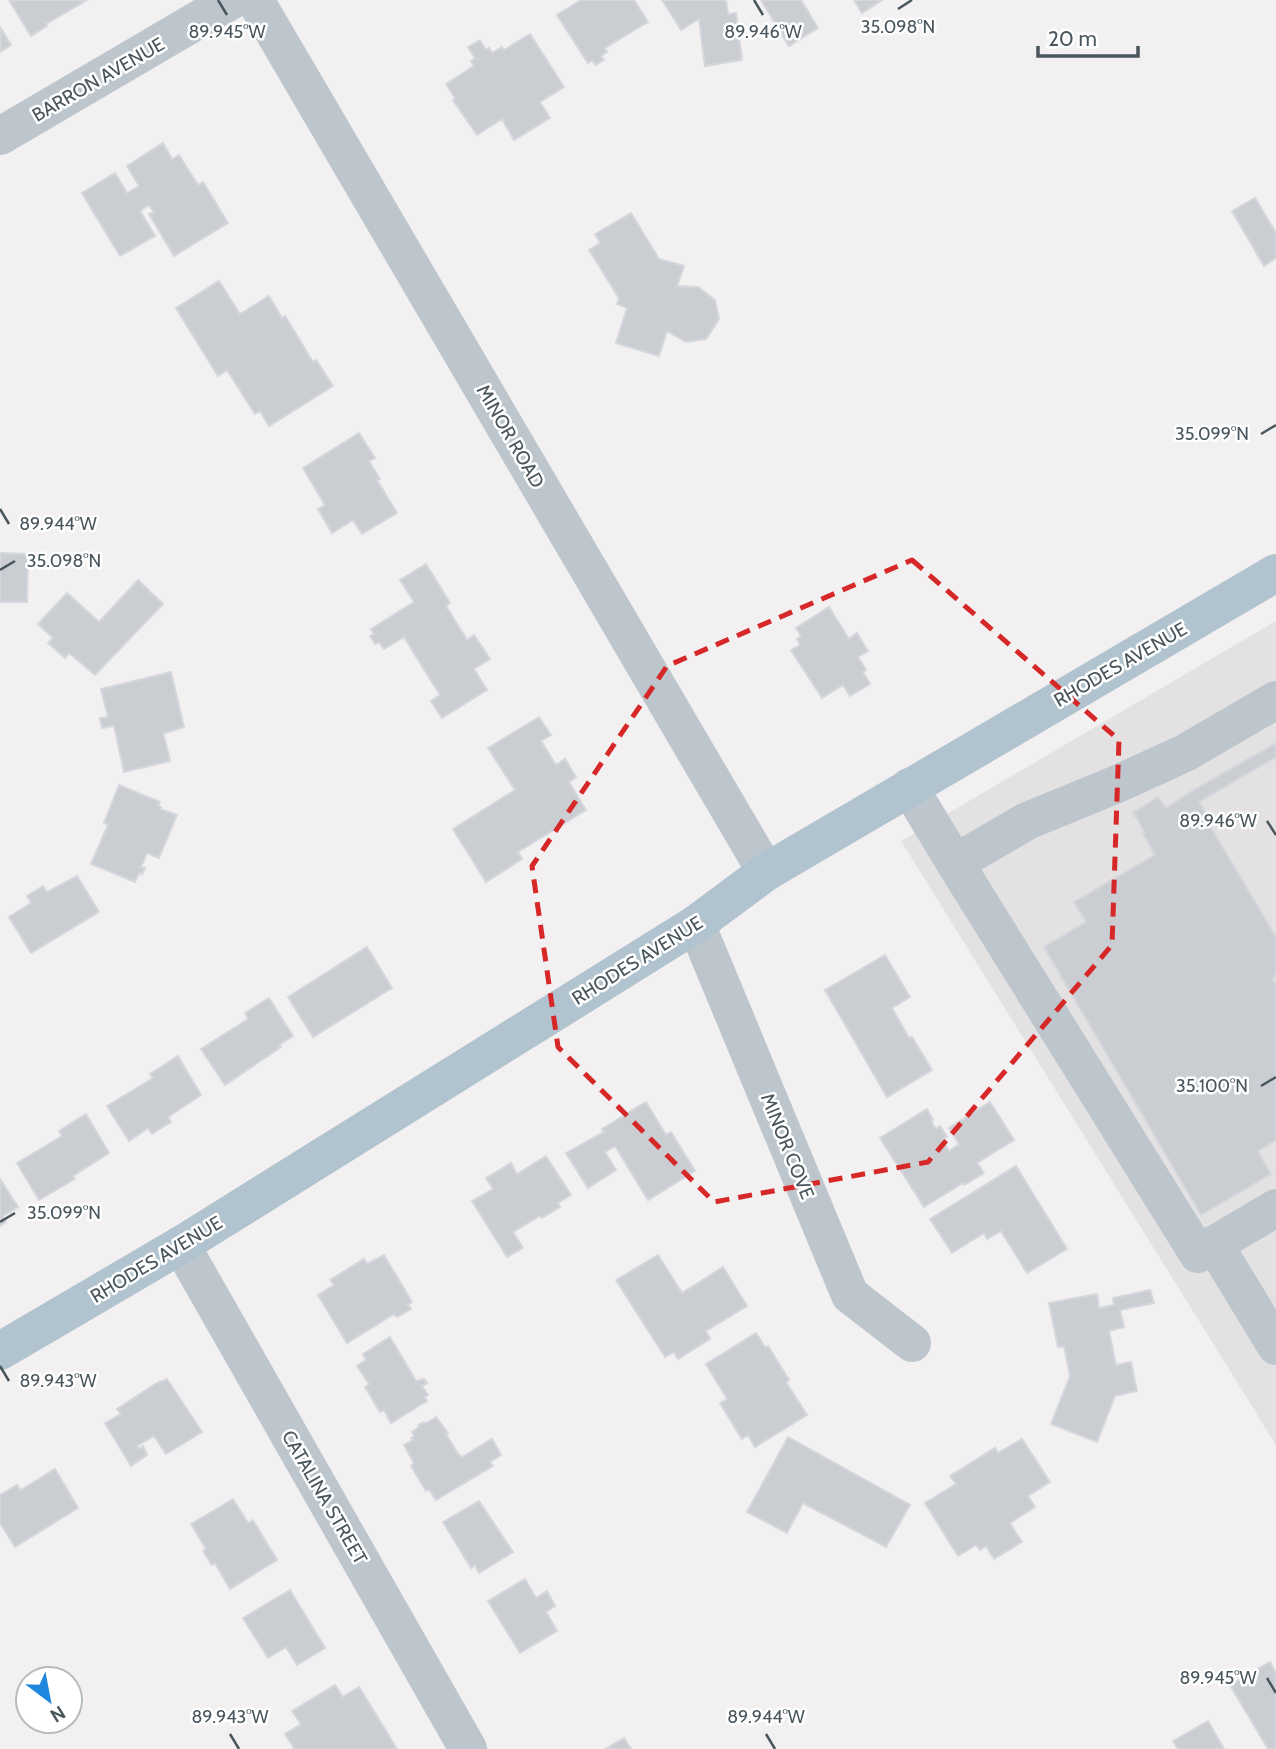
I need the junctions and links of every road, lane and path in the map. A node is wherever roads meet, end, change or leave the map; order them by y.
1 (232, 0) edge
2 (255, 0) edge
3 (0, 136) edge
4 (1276, 573) edge
5 (1276, 700) edge
6 (909, 787) junction
7 (955, 863) junction
8 (766, 872) junction
9 (696, 924) junction
10 (1276, 1208) edge
11 (1214, 1244) junction
12 (181, 1245) junction
13 (912, 1343) dead end
14 (1276, 1346) edge
15 (0, 1351) edge
16 (468, 1749) edge

1 - 3 street, BARRON AVENUE
2 - 8 street, MINOR ROAD
4 - 6 main road, RHODES AVENUE
5 - 7 street
6 - 7 street
6 - 8 main road, RHODES AVENUE
7 - 11 street
8 - 9 main road, RHODES AVENUE
9 - 12 main road, RHODES AVENUE
9 - 13 street, MINOR COVE
10 - 11 street
11 - 14 street
12 - 15 main road, RHODES AVENUE
12 - 16 street, CATALINA STREET

